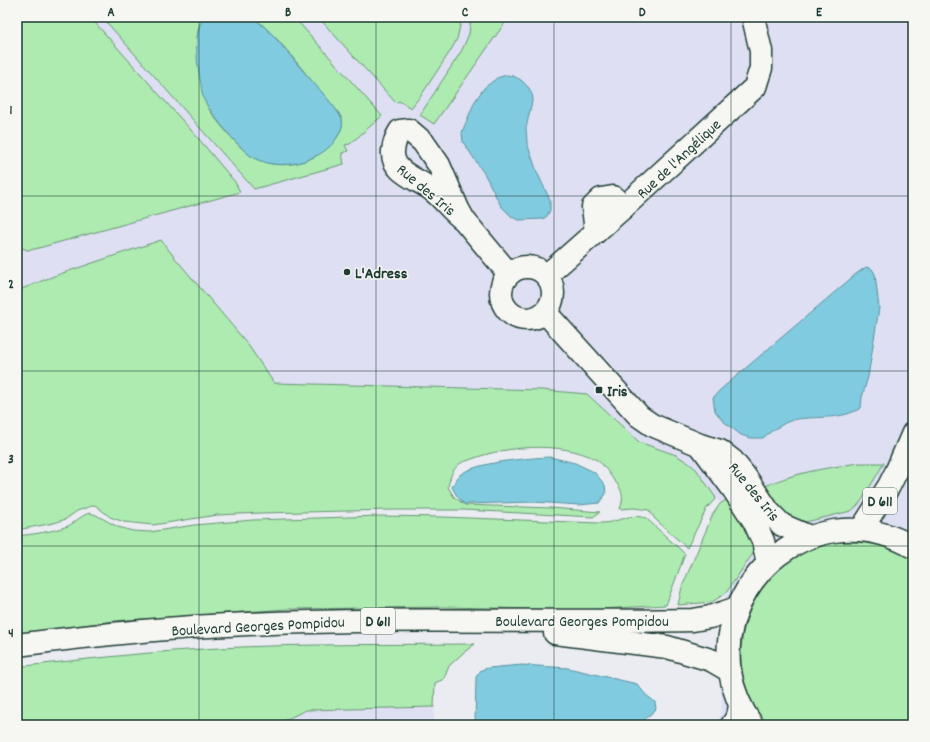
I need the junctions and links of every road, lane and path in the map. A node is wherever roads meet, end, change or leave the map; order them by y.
1 (753, 17) edge
2 (464, 220) dead end
3 (509, 274) junction
4 (547, 275) junction
5 (545, 312) junction
6 (913, 433) edge
7 (700, 445) junction
8 (861, 530) junction
9 (810, 537) junction
10 (913, 547) edge
11 (768, 563) junction
12 (737, 608) junction
13 (17, 645) edge
14 (17, 656) edge
15 (730, 671) junction
16 (736, 716) edge
17 (752, 725) edge

1 - 4 main road, Rue de l'Angélique
2 - 3 main road, Rue des Iris
3 - 4 main road
3 - 5 main road
4 - 5 main road
5 - 7 main road, Rue des Iris
6 - 8 main road, D 611
7 - 9 main road, Rue des Iris
7 - 11 main road, Rue des Iris
8 - 9 main road
8 - 10 main road
9 - 11 main road
11 - 12 main road
12 - 13 main road, Boulevard Georges Pompidou / D 611
12 - 15 main road
14 - 15 main road, Boulevard Georges Pompidou / D 611
15 - 16 main road
16 - 17 main road

